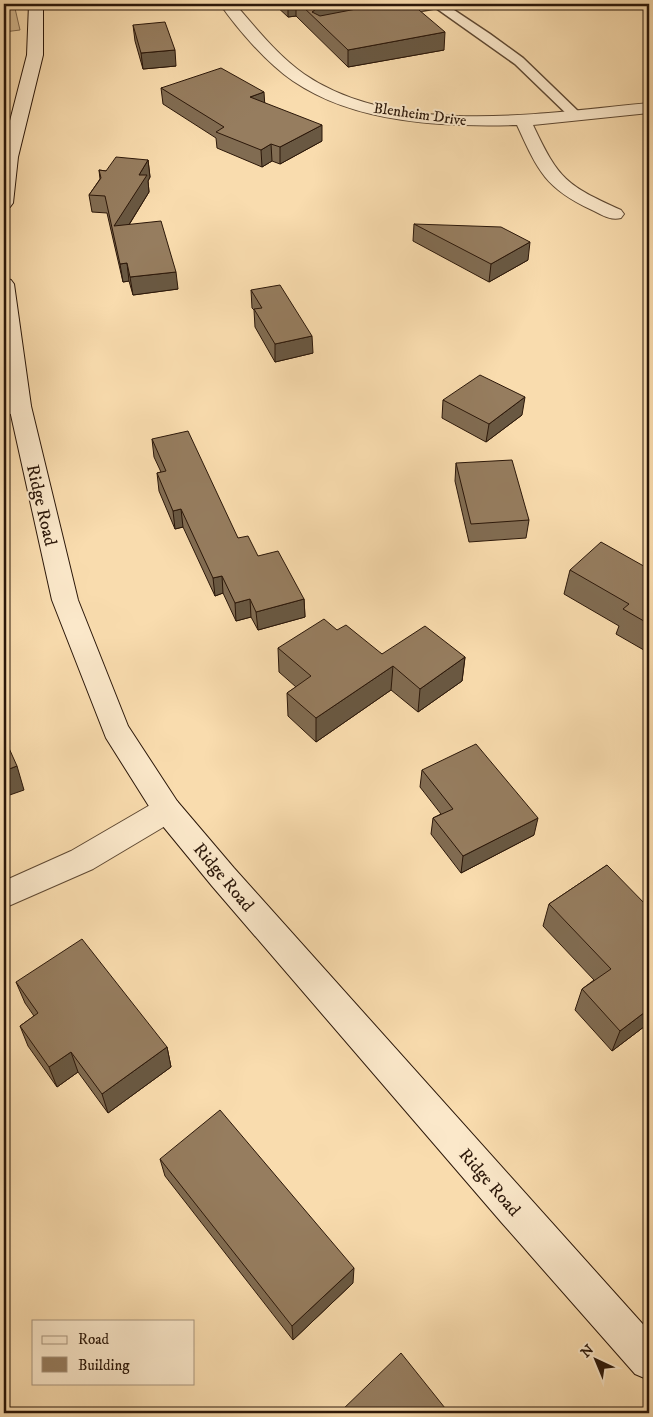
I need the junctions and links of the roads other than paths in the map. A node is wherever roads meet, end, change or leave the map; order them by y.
1 (36, 4) edge
2 (227, 4) edge
3 (438, 4) edge
4 (379, 16) edge
5 (649, 108) edge
6 (576, 116) junction
7 (524, 122) junction
8 (6, 157) edge
9 (4, 203) edge
10 (615, 214) dead end
11 (4, 284) edge
12 (12, 407) edge
13 (167, 810) junction
14 (4, 896) edge
15 (649, 1360) edge

1 - 8 street
2 - 7 street, Blenheim Drive
3 - 4 lane
3 - 6 lane
5 - 6 street, Blenheim Drive
6 - 7 street, Blenheim Drive
7 - 10 street
8 - 9 street
11 - 12 street, Ridge Road
12 - 13 street, Ridge Road
13 - 14 street
13 - 15 street, Ridge Road

